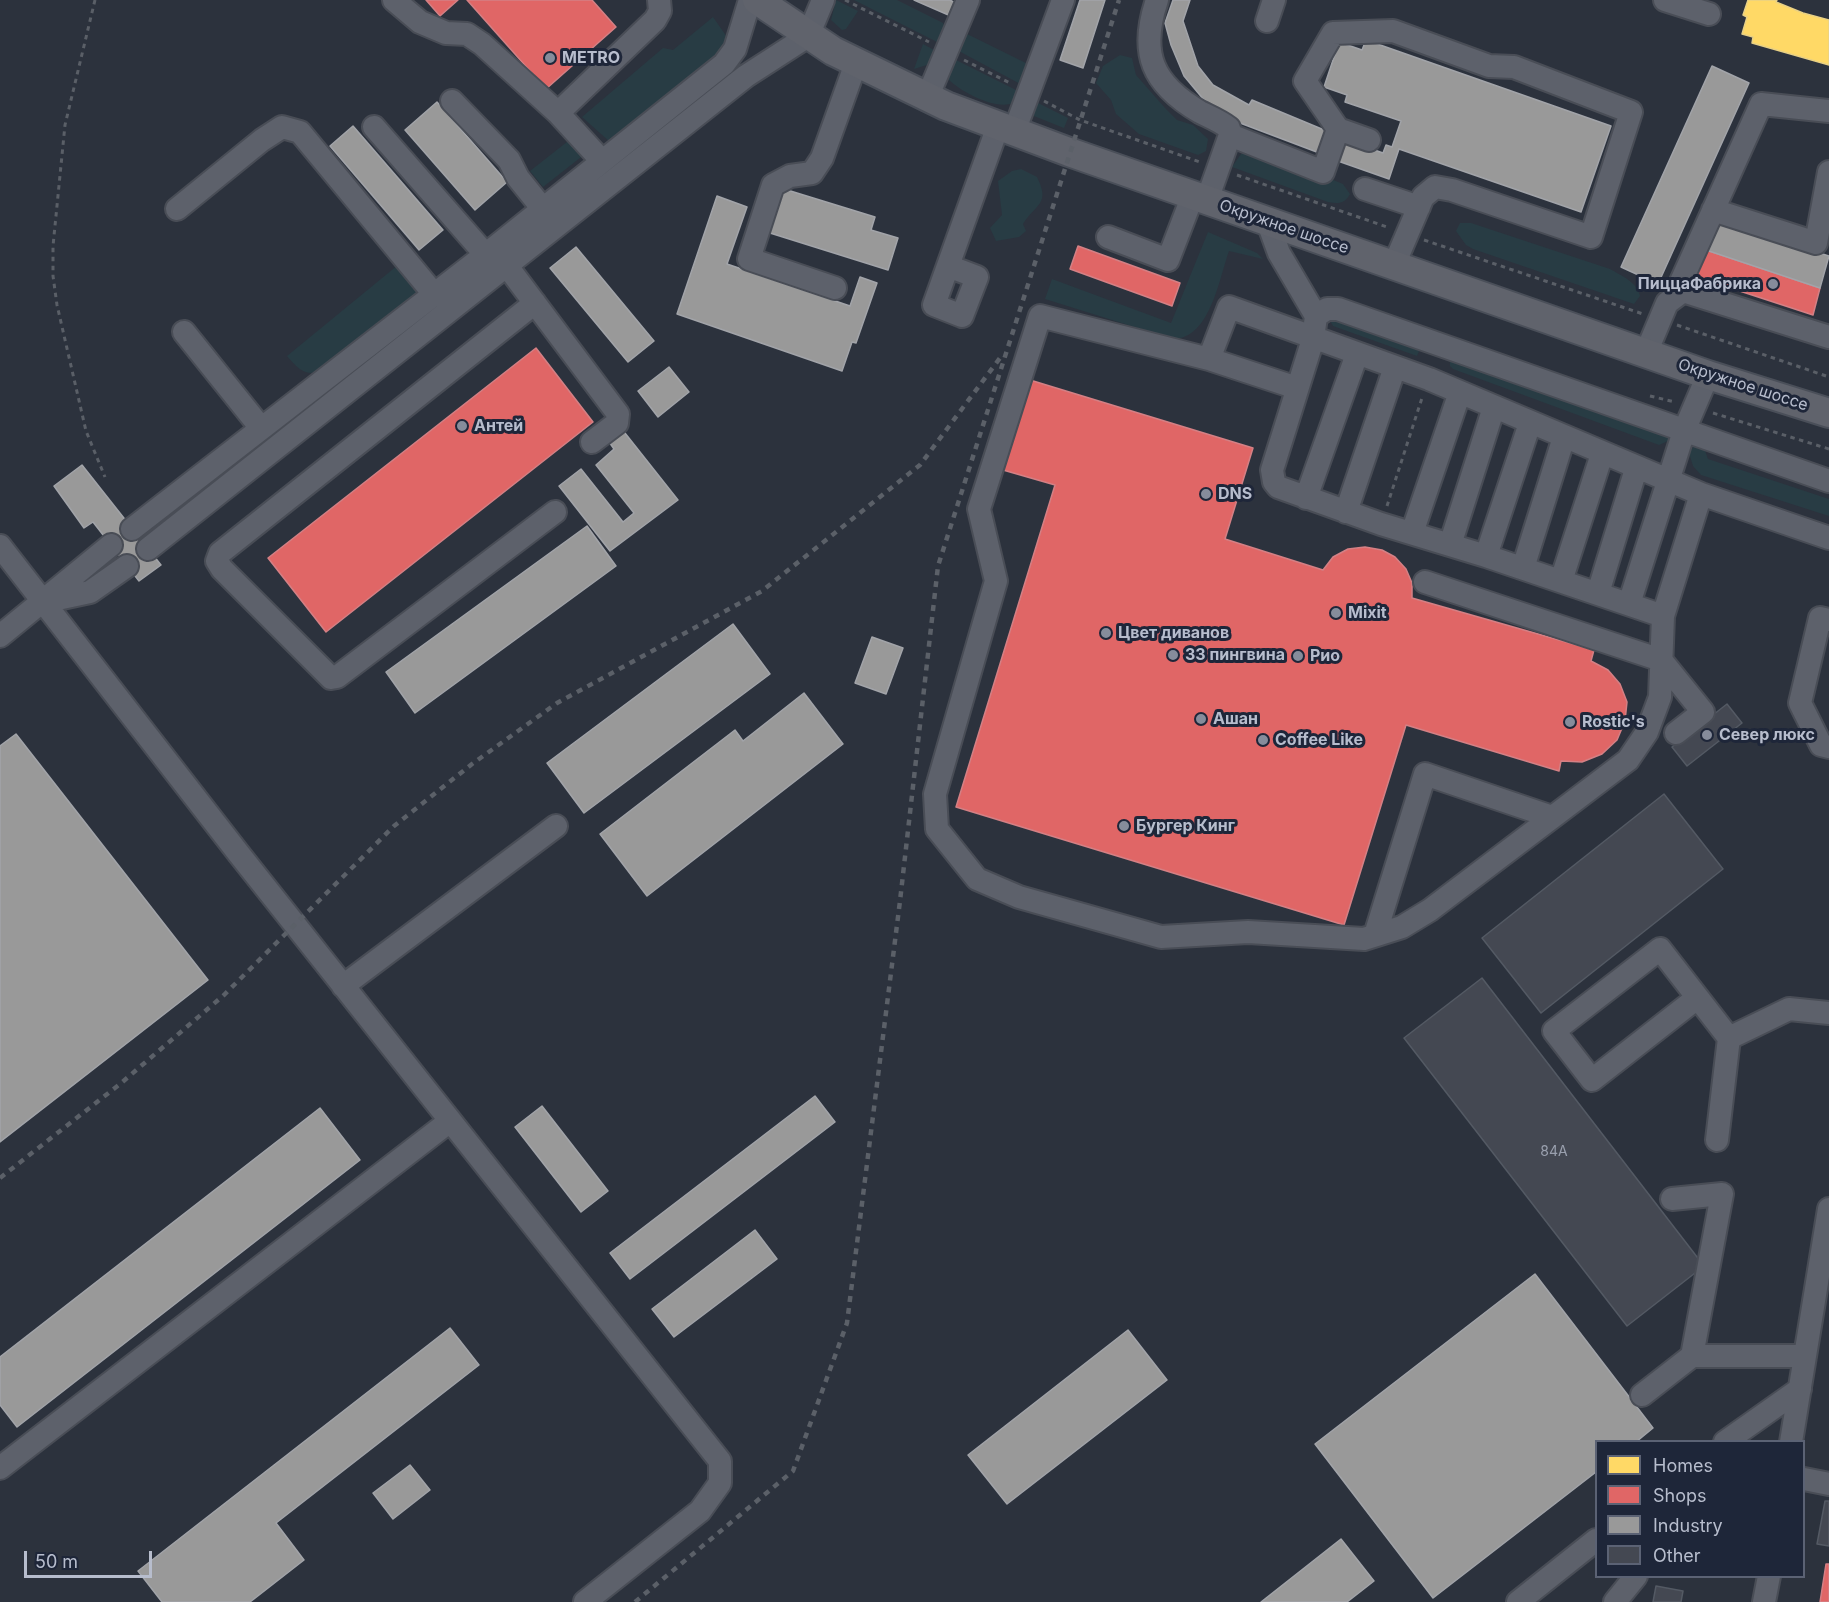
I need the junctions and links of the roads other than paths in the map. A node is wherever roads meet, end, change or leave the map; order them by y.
1 (394, 0) edge
2 (750, 0) edge
3 (757, 0) edge
4 (823, 0) edge
5 (968, 0) edge
6 (1063, 0) edge
7 (1157, 0) edge
8 (1665, 0) edge
9 (661, 1) edge
10 (1709, 14) dead end
11 (808, 36) junction
12 (856, 63) junction
13 (927, 98) junction
14 (452, 101) dead end
15 (1829, 111) edge
16 (558, 113) junction
17 (374, 127) dead end
18 (1006, 129) junction
19 (1338, 129) junction
20 (1230, 135) junction
21 (1368, 140) dead end
22 (602, 161) junction
23 (1829, 172) edge
24 (1365, 189) dead end
25 (1200, 197) junction
26 (1419, 207) junction
27 (177, 209) dead end
28 (543, 209) junction
29 (1713, 210) junction
30 (1267, 220) junction
31 (1108, 237) dead end
32 (489, 251) junction
33 (508, 266) junction
34 (948, 266) dead end
35 (1394, 266) junction
36 (835, 288) dead end
37 (434, 294) junction
38 (1676, 295) junction
39 (535, 303) junction
40 (1316, 316) junction
41 (184, 332) dead end
42 (1829, 336) edge
43 (1313, 339) junction
44 (1646, 353) junction
45 (1357, 354) junction
46 (1209, 359) junction
47 (1395, 367) junction
48 (1708, 375) junction
49 (1298, 388) junction
50 (1460, 392) junction
51 (1494, 407) junction
52 (1829, 413) edge
53 (1530, 423) junction
54 (261, 428) junction
55 (1684, 431) junction
56 (1564, 437) junction
57 (592, 442) dead end
58 (1602, 454) junction
59 (1636, 469) junction
60 (1829, 481) edge
61 (1669, 482) junction
62 (1701, 494) junction
63 (1306, 498) junction
64 (555, 512) dead end
65 (1346, 512) junction
66 (132, 529) dead end
67 (1412, 533) junction
68 (1829, 538) edge
69 (111, 545) dead end
70 (1450, 545) junction
71 (0, 546) edge
72 (148, 549) dead end
73 (1486, 556) junction
74 (127, 566) dead end
75 (1523, 568) junction
76 (1561, 581) junction
77 (1425, 582) dead end
78 (1598, 593) junction
79 (44, 602) junction
80 (1629, 604) junction
81 (1663, 616) junction
82 (1829, 620) edge
83 (0, 636) edge
84 (1661, 660) junction
85 (1676, 733) dead end
86 (1829, 747) edge
87 (1552, 817) junction
88 (555, 826) dead end
89 (1375, 935) junction
90 (343, 986) junction
91 (1697, 998) junction
92 (1829, 1013) edge
93 (1729, 1038) junction
94 (450, 1121) junction
95 (1717, 1140) dead end
96 (1672, 1198) dead end
97 (1828, 1222) edge
98 (1820, 1331) edge
99 (1692, 1356) junction
100 (1806, 1356) junction
101 (1800, 1389) junction
102 (1642, 1395) dead end
103 (1728, 1440) edge
104 (1791, 1440) edge
105 (0, 1468) edge
106 (1805, 1479) edge
107 (1829, 1484) edge
108 (1595, 1541) edge
109 (1634, 1578) edge
110 (1769, 1578) edge
111 (585, 1602) edge
112 (1518, 1602) edge
113 (1615, 1602) edge
114 (1764, 1602) edge

1 - 16 street
2 - 22 street
3 - 11 main road, Окружное шоссе
4 - 11 street
5 - 13 street
6 - 18 street
7 - 20 street
8 - 10 street
9 - 16 street
11 - 12 main road, Окружное шоссе
11 - 33 street
12 - 13 main road, Окружное шоссе
12 - 36 street
13 - 18 main road, Окружное шоссе
14 - 28 street
15 - 29 street
16 - 22 street
17 - 32 street
18 - 25 main road, Окружное шоссе
18 - 34 street
19 - 20 street
19 - 21 street
19 - 26 street
20 - 25 street
22 - 28 street
23 - 29 street
24 - 26 street
25 - 30 main road, Окружное шоссе
25 - 31 street
26 - 35 street
27 - 37 street
28 - 32 street
29 - 38 street
30 - 35 main road, Окружное шоссе
30 - 40 street
32 - 33 street
32 - 37 street
33 - 39 street
33 - 72 street
35 - 44 main road, Окружное шоссе
37 - 54 street
38 - 42 street
38 - 44 street
39 - 57 street
39 - 64 street
40 - 43 street
40 - 55 street
41 - 54 street
43 - 45 street
43 - 46 street
43 - 49 street
44 - 48 main road, Окружное шоссе
45 - 47 street
45 - 63 street
46 - 49 street
46 - 89 street
47 - 50 street
47 - 65 street
48 - 52 main road, Окружное шоссе
48 - 55 street
49 - 63 street
50 - 51 street
50 - 67 street
51 - 53 street
51 - 70 street
53 - 56 street
53 - 73 street
54 - 66 street
55 - 60 street
55 - 61 street
56 - 58 street
56 - 75 street
58 - 59 street
58 - 76 street
59 - 61 street
59 - 78 street
61 - 62 street
61 - 80 street
62 - 68 street
62 - 81 street
63 - 65 street
65 - 67 street
67 - 70 street
69 - 79 street
70 - 73 street
71 - 79 street
73 - 75 street
74 - 79 street
75 - 76 street
76 - 78 street
77 - 84 street
78 - 80 street
79 - 83 street
79 - 90 street
80 - 81 street
81 - 84 street
82 - 86 street
84 - 85 street
84 - 87 street
87 - 89 street
87 - 89 street
88 - 90 street
90 - 94 street
91 - 91 street
91 - 93 street
92 - 93 street
93 - 95 street
94 - 105 street
94 - 111 street
96 - 99 street
97 - 98 street
98 - 100 street
99 - 100 street
99 - 102 street
100 - 101 street
101 - 103 street
101 - 104 street
106 - 107 street
108 - 112 street
109 - 113 street
110 - 114 street

